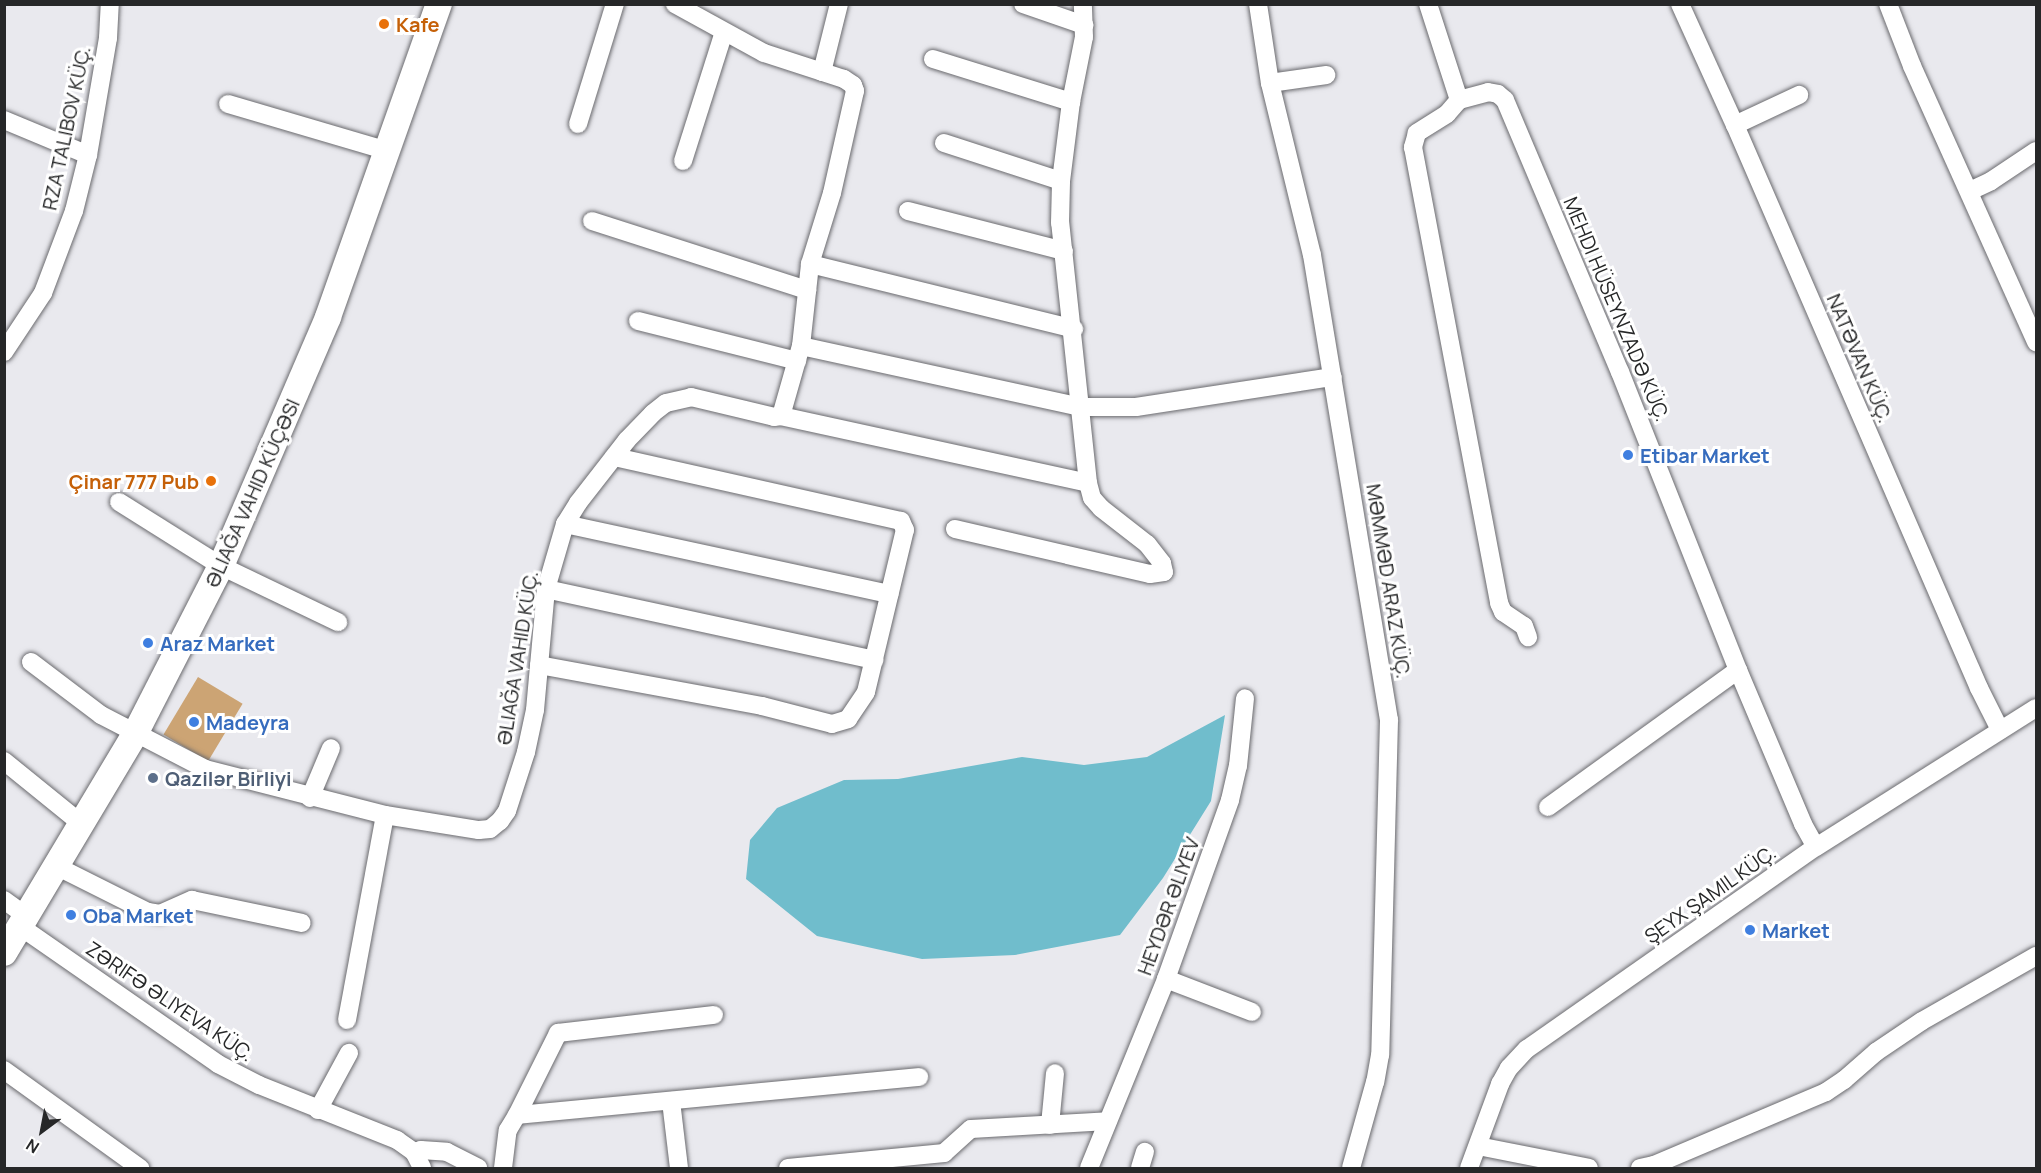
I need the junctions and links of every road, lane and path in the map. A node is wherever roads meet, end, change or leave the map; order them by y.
1 (110, 4) edge
2 (439, 4) edge
3 (615, 4) edge
4 (675, 4) edge
5 (839, 4) edge
6 (1023, 4) edge
7 (1083, 4) edge
8 (1258, 4) edge
9 (1428, 4) edge
10 (1680, 4) edge
11 (1888, 4) edge
12 (1084, 25) junction
13 (724, 33) junction
14 (933, 59) dead end
15 (822, 72) junction
16 (1326, 75) dead end
17 (1270, 83) junction
18 (1799, 95) dead end
19 (1459, 100) junction
20 (1071, 102) junction
21 (228, 104) dead end
22 (4, 120) edge
23 (578, 124) dead end
24 (1735, 125) junction
25 (944, 143) dead end
26 (388, 151) junction
27 (2037, 151) edge
28 (88, 155) junction
29 (683, 161) dead end
30 (1061, 181) junction
31 (1970, 190) junction
32 (909, 211) dead end
33 (592, 221) dead end
34 (1064, 251) junction
35 (810, 264) junction
36 (807, 290) junction
37 (638, 321) dead end
38 (1074, 329) junction
39 (2037, 342) edge
40 (4, 352) edge
41 (799, 353) junction
42 (1334, 377) junction
43 (1081, 407) junction
44 (781, 416) junction
45 (614, 457) junction
46 (1088, 483) junction
47 (119, 502) dead end
48 (566, 524) junction
49 (954, 529) dead end
50 (221, 566) junction
51 (546, 589) junction
52 (890, 594) junction
53 (338, 622) dead end
54 (1528, 638) dead end
55 (874, 660) junction
56 (32, 662) dead end
57 (539, 664) junction
58 (1738, 670) junction
59 (1245, 698) dead end
60 (2037, 708) edge
61 (2000, 730) junction
62 (135, 734) junction
63 (332, 748) dead end
64 (4, 761) edge
65 (310, 798) junction
66 (1548, 807) dead end
67 (384, 815) junction
68 (83, 825) junction
69 (1816, 847) junction
70 (58, 867) junction
71 (4, 900) edge
72 (24, 922) junction
73 (302, 923) dead end
74 (4, 953) edge
75 (2037, 956) edge
76 (1166, 979) junction
77 (1252, 1012) dead end
78 (714, 1015) dead end
79 (347, 1020) dead end
80 (349, 1053) dead end
81 (4, 1070) edge
82 (1054, 1073) dead end
83 (919, 1077) dead end
84 (671, 1101) junction
85 (318, 1110) junction
86 (517, 1115) junction
87 (1108, 1121) junction
88 (1050, 1125) junction
89 (1478, 1146) junction
90 (418, 1160) edge
91 (1567, 1166) edge
92 (140, 1168) edge
93 (478, 1168) edge
94 (503, 1168) edge
95 (679, 1168) edge
96 (788, 1168) edge
97 (1089, 1168) edge
98 (1351, 1168) edge
99 (1469, 1168) edge
100 (1589, 1168) edge
101 (1640, 1168) edge

1 - 28 street
2 - 26 main road, ƏLIAĞA VAHID KÜÇƏSI
3 - 23 street
4 - 13 street
5 - 15 street
6 - 12 street
7 - 12 street
8 - 17 street, MƏMMƏD ARAZ KÜÇ.
9 - 19 street
10 - 24 street, NATƏVAN KÜÇ.
11 - 31 street
12 - 20 street
13 - 15 street
13 - 29 street
14 - 20 street
15 - 35 street
16 - 17 street
17 - 42 street, MƏMMƏD ARAZ KÜÇ.
18 - 24 street
19 - 54 street, MEHDI HÜSEYNZADƏ KÜÇ.
19 - 58 street, MEHDI HÜSEYNZADƏ KÜÇ.
20 - 30 street
21 - 26 street
22 - 28 street
24 - 61 street, NATƏVAN KÜÇ.
25 - 30 street
26 - 50 main road, ƏLIAĞA VAHID KÜÇƏSI
27 - 31 street
28 - 40 street
30 - 34 street
31 - 39 street
32 - 34 street
33 - 36 street
34 - 38 street
35 - 36 street
35 - 38 street
36 - 41 street
37 - 41 street
38 - 43 street
41 - 43 street
41 - 44 street
42 - 43 street
42 - 98 street, MƏMMƏD ARAZ KÜÇ.
43 - 46 street
44 - 45 street, ƏLIAĞA VAHID KÜÇ.
44 - 46 street, ƏLIAĞA VAHID KÜÇ.
45 - 48 street, ƏLIAĞA VAHID KÜÇ.
45 - 52 street
46 - 49 street
47 - 50 street
48 - 51 street, ƏLIAĞA VAHID KÜÇ.
48 - 52 street
50 - 53 street
50 - 62 main road, ƏLIAĞA VAHID KÜÇƏSI
51 - 55 street
51 - 57 street, ƏLIAĞA VAHID KÜÇ.
52 - 55 street
55 - 57 street
56 - 62 street, ƏLIAĞA VAHID KÜÇ.
57 - 67 street, ƏLIAĞA VAHID KÜÇ.
58 - 66 street
58 - 69 street, MEHDI HÜSEYNZADƏ KÜÇ.
59 - 76 street, HEYDƏR ƏLIYEV
60 - 61 street, ŞEYX ŞAMIL KÜÇ.
61 - 69 street, ŞEYX ŞAMIL KÜÇ.
62 - 65 street, ƏLIAĞA VAHID KÜÇ.
62 - 68 main road, ƏLIAĞA VAHID KÜÇƏSI
63 - 65 street
64 - 68 street
65 - 67 street, ƏLIAĞA VAHID KÜÇ.
67 - 79 street
68 - 70 main road, ƏLIAĞA VAHID KÜÇƏSI
69 - 89 street, ŞEYX ŞAMIL KÜÇ.
70 - 72 main road, ƏLIAĞA VAHID KÜÇƏSI
70 - 73 street
71 - 72 street, ZƏRIFƏ ƏLIYEVA KÜÇ.
72 - 74 main road, ƏLIAĞA VAHID KÜÇƏSI
72 - 85 street, ZƏRIFƏ ƏLIYEVA KÜÇ.
75 - 101 street
76 - 77 street
76 - 87 street, HEYDƏR ƏLIYEV
78 - 86 street
80 - 85 street
81 - 92 street
82 - 88 street
83 - 84 street
84 - 86 street
84 - 95 street
85 - 90 street, ZƏRIFƏ ƏLIYEVA KÜÇ.
86 - 94 street
87 - 88 street
87 - 97 street, HEYDƏR ƏLIYEV
88 - 96 street
89 - 91 street
89 - 99 street, ŞEYX ŞAMIL KÜÇ.
90 - 93 street
91 - 100 street

